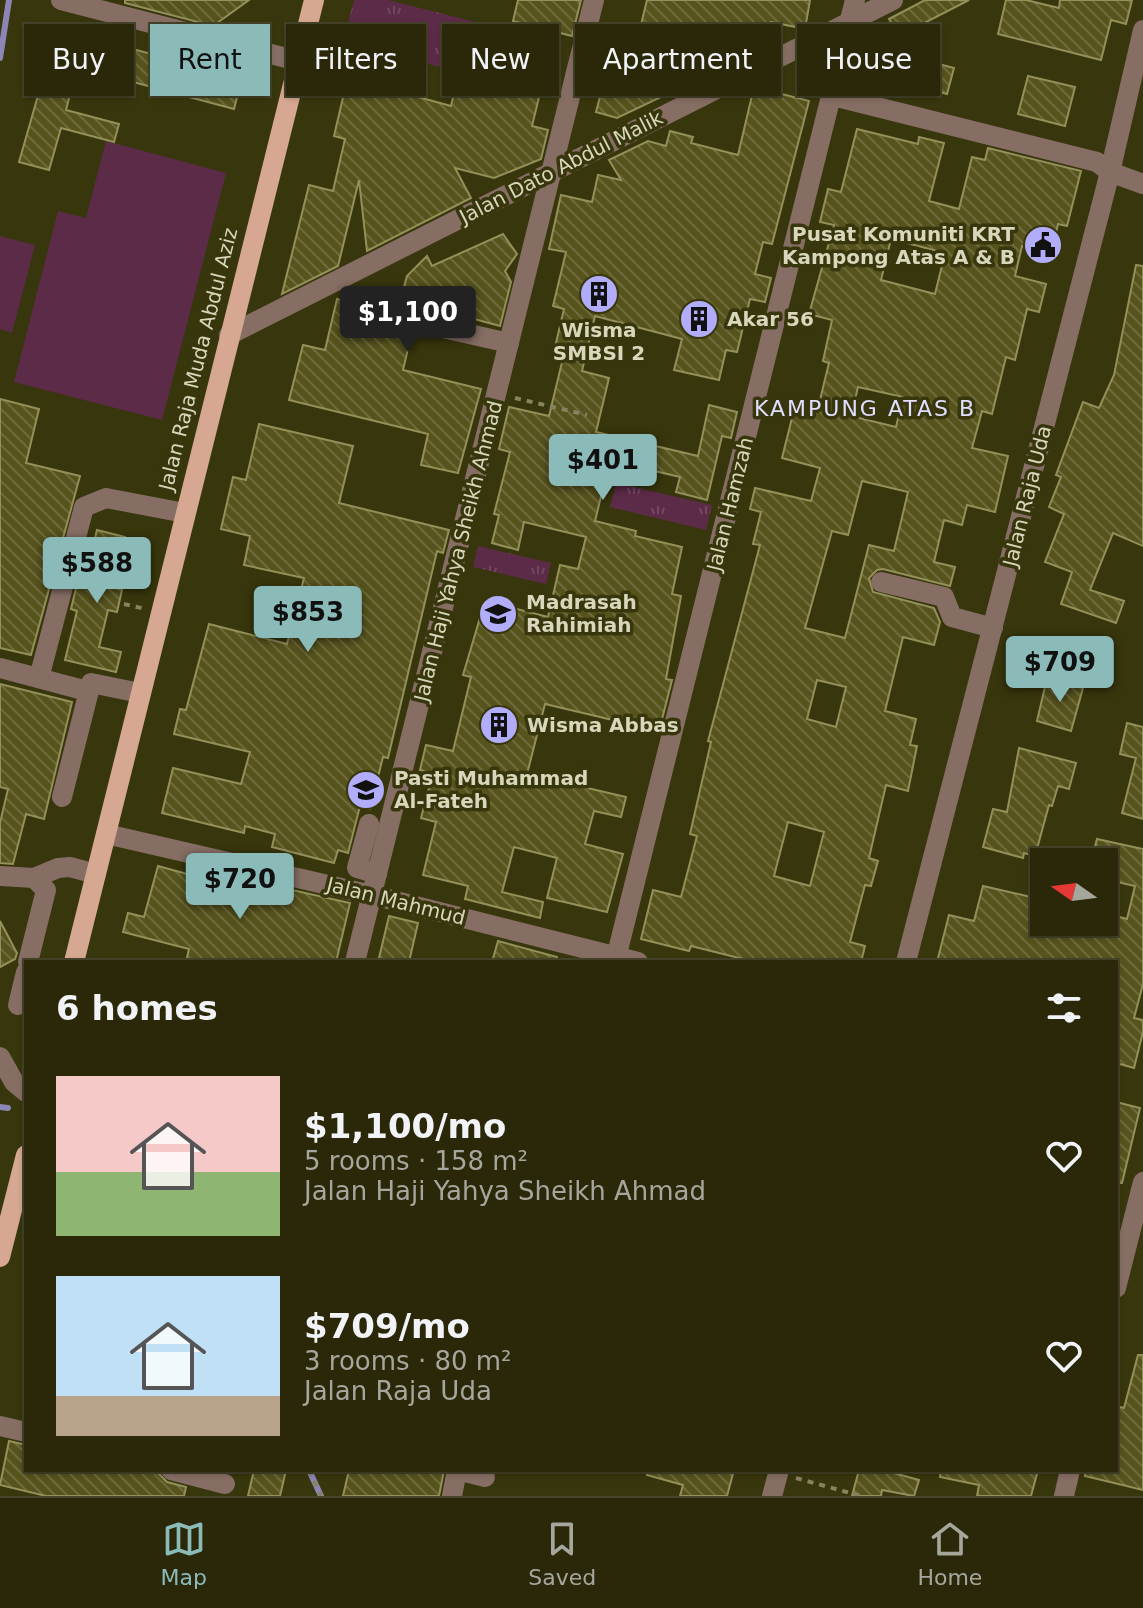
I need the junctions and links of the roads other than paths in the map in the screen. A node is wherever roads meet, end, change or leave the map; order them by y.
1 (61, 0) edge
2 (314, 0) edge
3 (594, 0) edge
4 (855, 0) edge
5 (893, 0) edge
6 (849, 22) junction
7 (308, 24) edge
8 (1143, 30) edge
9 (286, 58) edge
10 (289, 96) edge
11 (833, 96) joint
12 (551, 172) junction
13 (1110, 172) junction
14 (1143, 184) edge
15 (421, 323) dead end
16 (229, 335) junction
17 (509, 343) junction
18 (185, 513) junction
19 (881, 582) dead end
20 (993, 628) junction
21 (0, 668) edge
22 (39, 678) junction
23 (87, 691) junction
24 (140, 693) junction
25 (62, 797) dead end
26 (106, 834) junction
27 (96, 874) junction
28 (0, 876) edge
29 (34, 878) junction
30 (372, 895) junction
31 (615, 959) edge
32 (28, 960) edge
33 (74, 960) edge
34 (356, 960) edge
35 (907, 960) edge
36 (24, 980) edge
37 (18, 1005) dead end
38 (0, 1057) edge
39 (24, 1090) edge
40 (24, 1163) edge
41 (1143, 1182) edge
42 (0, 1257) edge
43 (1118, 1280) edge
44 (0, 1426) edge
45 (24, 1432) edge
46 (179, 1472) edge
47 (457, 1472) edge
48 (462, 1472) edge
49 (778, 1472) edge
50 (1070, 1472) edge
51 (484, 1481) edge
52 (225, 1483) edge
53 (452, 1496) edge
54 (772, 1496) edge
55 (1064, 1496) edge

1 - 9 street
2 - 7 main road, Jalan Raja Muda Abdul Aziz
3 - 12 street, Jalan Haji Yahya Sheikh Ahmad
4 - 6 street, Jalan Hamzah
5 - 6 street, Jalan Dato Abdul Malik
6 - 12 street, Jalan Dato Abdul Malik
8 - 13 street, Jalan Raja Uda
10 - 16 main road, Jalan Raja Muda Abdul Aziz
11 - 13 street
11 - 31 street, Jalan Hamzah
12 - 16 street, Jalan Dato Abdul Malik
12 - 17 street, Jalan Haji Yahya Sheikh Ahmad
13 - 14 street
13 - 20 street, Jalan Raja Uda
15 - 17 street
16 - 18 main road, Jalan Raja Muda Abdul Aziz
17 - 30 street, Jalan Haji Yahya Sheikh Ahmad
18 - 22 street
18 - 24 main road, Jalan Raja Muda Abdul Aziz
19 - 20 street
20 - 35 street, Jalan Raja Uda
21 - 22 street
22 - 23 street
23 - 24 street
23 - 25 street
24 - 26 main road, Jalan Raja Muda Abdul Aziz
26 - 27 main road, Jalan Raja Muda Abdul Aziz
26 - 30 street, Jalan Mahmud
27 - 29 street
27 - 33 main road, Jalan Raja Muda Abdul Aziz
28 - 29 street
29 - 32 street
30 - 31 street, Jalan Mahmud
30 - 34 street, Jalan Haji Yahya Sheikh Ahmad
36 - 37 street
38 - 39 street
40 - 42 main road
41 - 43 street
44 - 45 street
46 - 52 street
47 - 53 street
48 - 51 street
49 - 54 street
50 - 55 street

